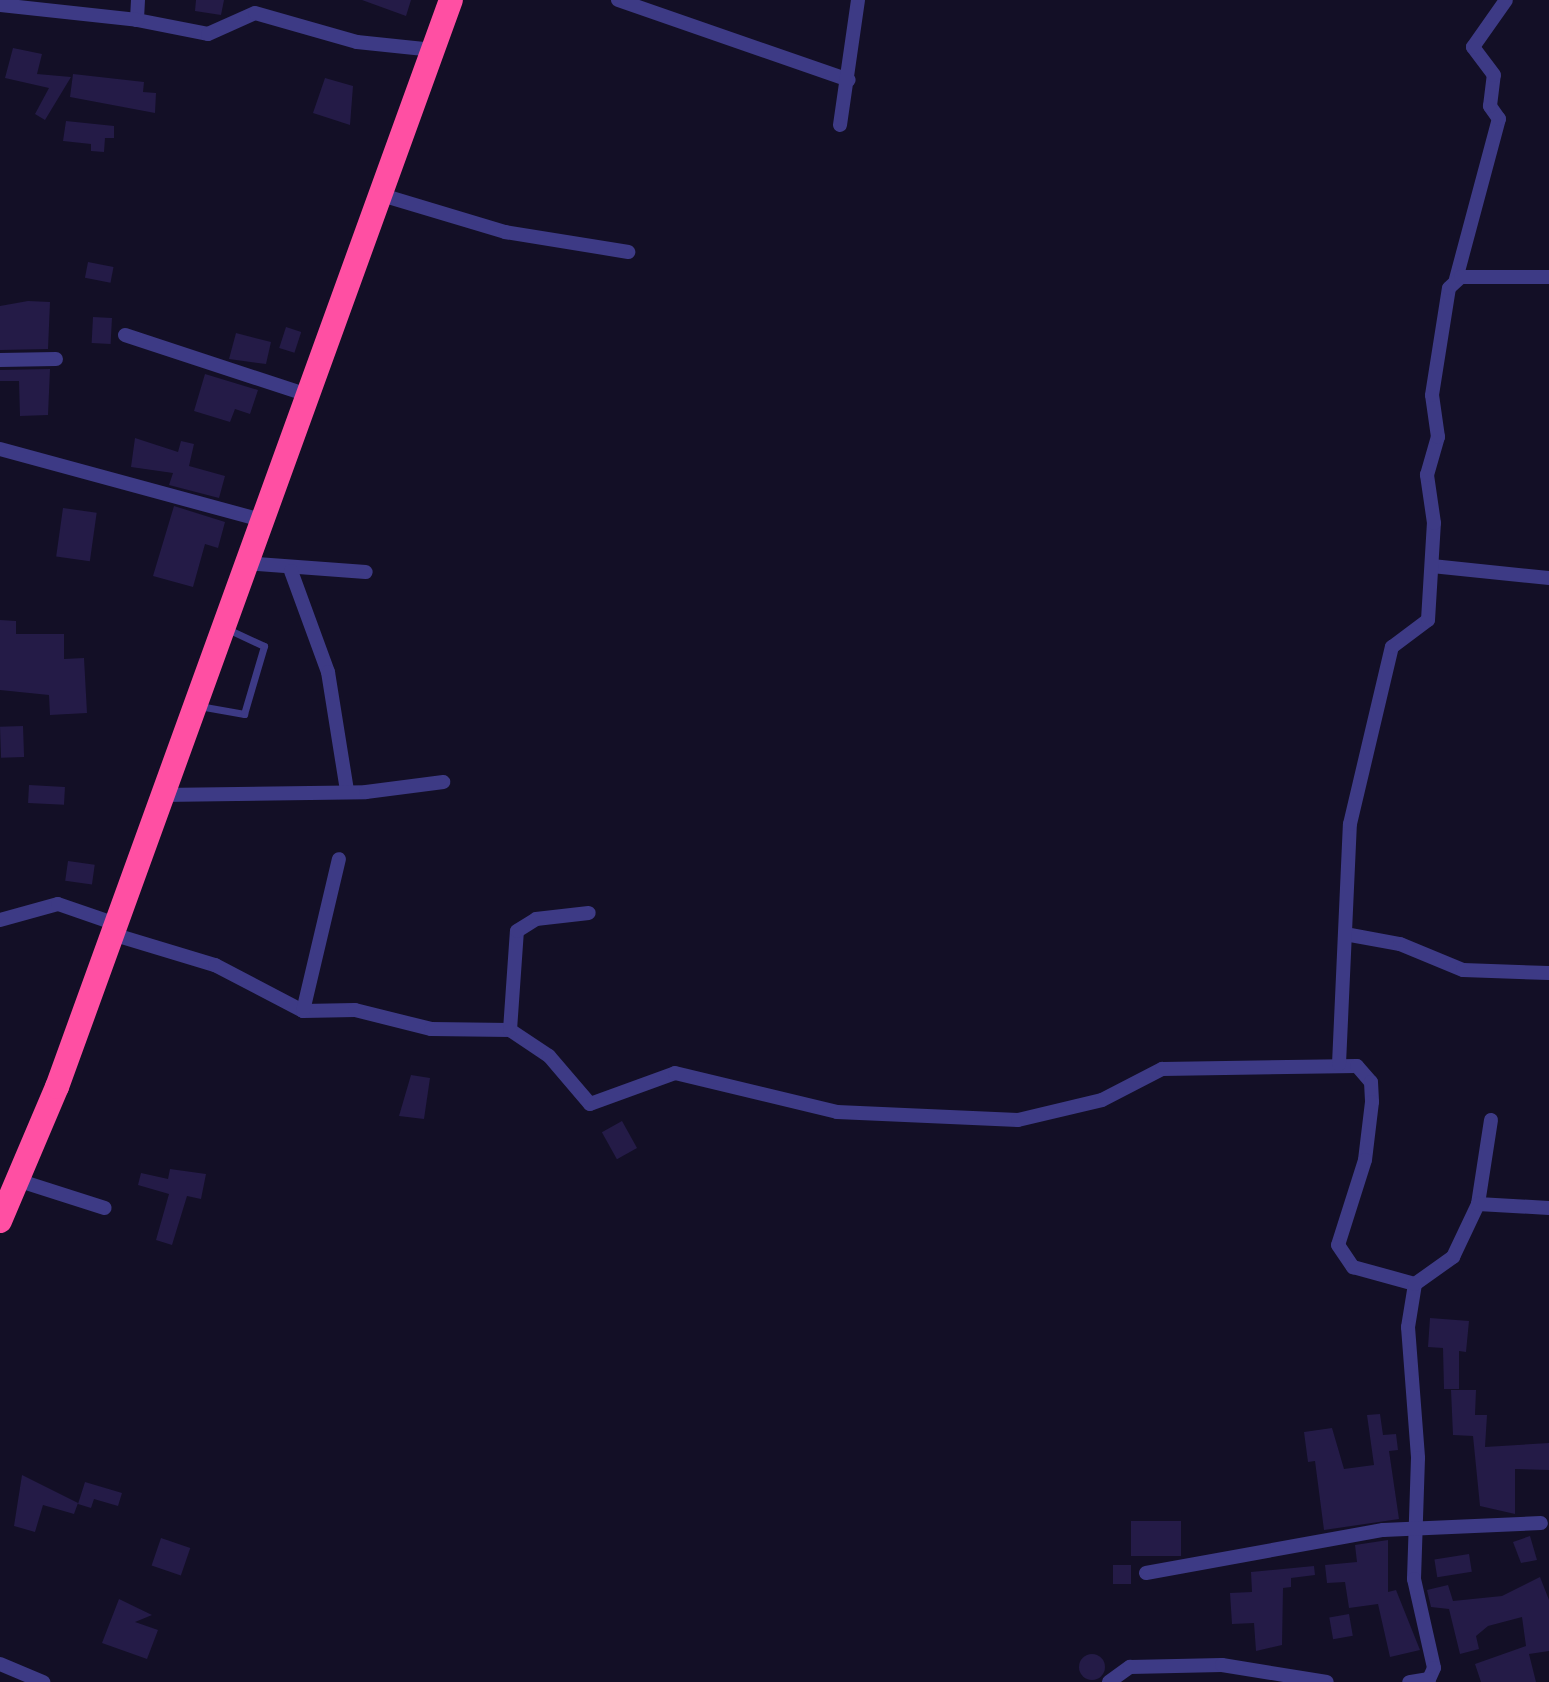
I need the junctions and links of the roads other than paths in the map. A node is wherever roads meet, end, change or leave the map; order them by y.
1 (138, 0) edge
2 (451, 0) edge
3 (618, 0) edge
4 (858, 0) edge
5 (1506, 0) edge
6 (0, 5) edge
7 (137, 20) junction
8 (434, 50) junction
9 (849, 80) junction
10 (840, 125) dead end
11 (385, 196) junction
12 (628, 252) dead end
13 (1549, 277) edge
14 (1456, 279) junction
15 (125, 335) dead end
16 (56, 359) dead end
17 (0, 360) edge
18 (304, 394) junction
19 (0, 449) edge
20 (262, 520) junction
21 (245, 563) junction
22 (1432, 566) junction
23 (291, 571) junction
24 (366, 572) dead end
25 (1549, 578) edge
26 (222, 627) junction
27 (195, 704) junction
28 (443, 782) dead end
29 (347, 791) junction
30 (162, 795) junction
31 (339, 859) dead end
32 (589, 913) dead end
33 (0, 920) edge
34 (114, 929) junction
35 (1345, 934) junction
36 (1549, 973) edge
37 (303, 1011) junction
38 (510, 1030) junction
39 (1339, 1064) junction
40 (1491, 1120) dead end
41 (17, 1180) junction
42 (1478, 1204) junction
43 (105, 1208) dead end
44 (1549, 1208) edge
45 (0, 1221) edge
46 (1415, 1284) junction
47 (1541, 1523) dead end
48 (1415, 1526) junction
49 (1146, 1573) dead end
50 (0, 1664) edge
51 (43, 1682) edge
52 (1109, 1682) edge
53 (1327, 1682) edge
54 (1409, 1682) edge

1 - 7 street
2 - 8 highway
3 - 9 street
4 - 9 street
5 - 14 street
6 - 7 street
7 - 8 street
8 - 11 highway
9 - 10 street
11 - 12 street
11 - 18 highway
13 - 14 street
14 - 22 street
15 - 18 street
16 - 17 street
18 - 20 highway
19 - 20 street
20 - 21 highway
21 - 23 street
21 - 26 highway
22 - 25 street
22 - 35 street
23 - 24 street
23 - 29 street
26 - 27 highway
26 - 27 lane
27 - 30 highway
28 - 29 street
29 - 30 street
30 - 34 highway
31 - 37 street
32 - 38 street
33 - 34 street
34 - 37 street
34 - 41 highway
35 - 36 street
35 - 39 street
37 - 38 street
38 - 39 street
39 - 46 street
40 - 42 street
41 - 43 street
41 - 45 highway
42 - 44 street
42 - 46 street
46 - 48 street
47 - 48 street
48 - 49 street
48 - 54 street
50 - 51 street
52 - 53 street

